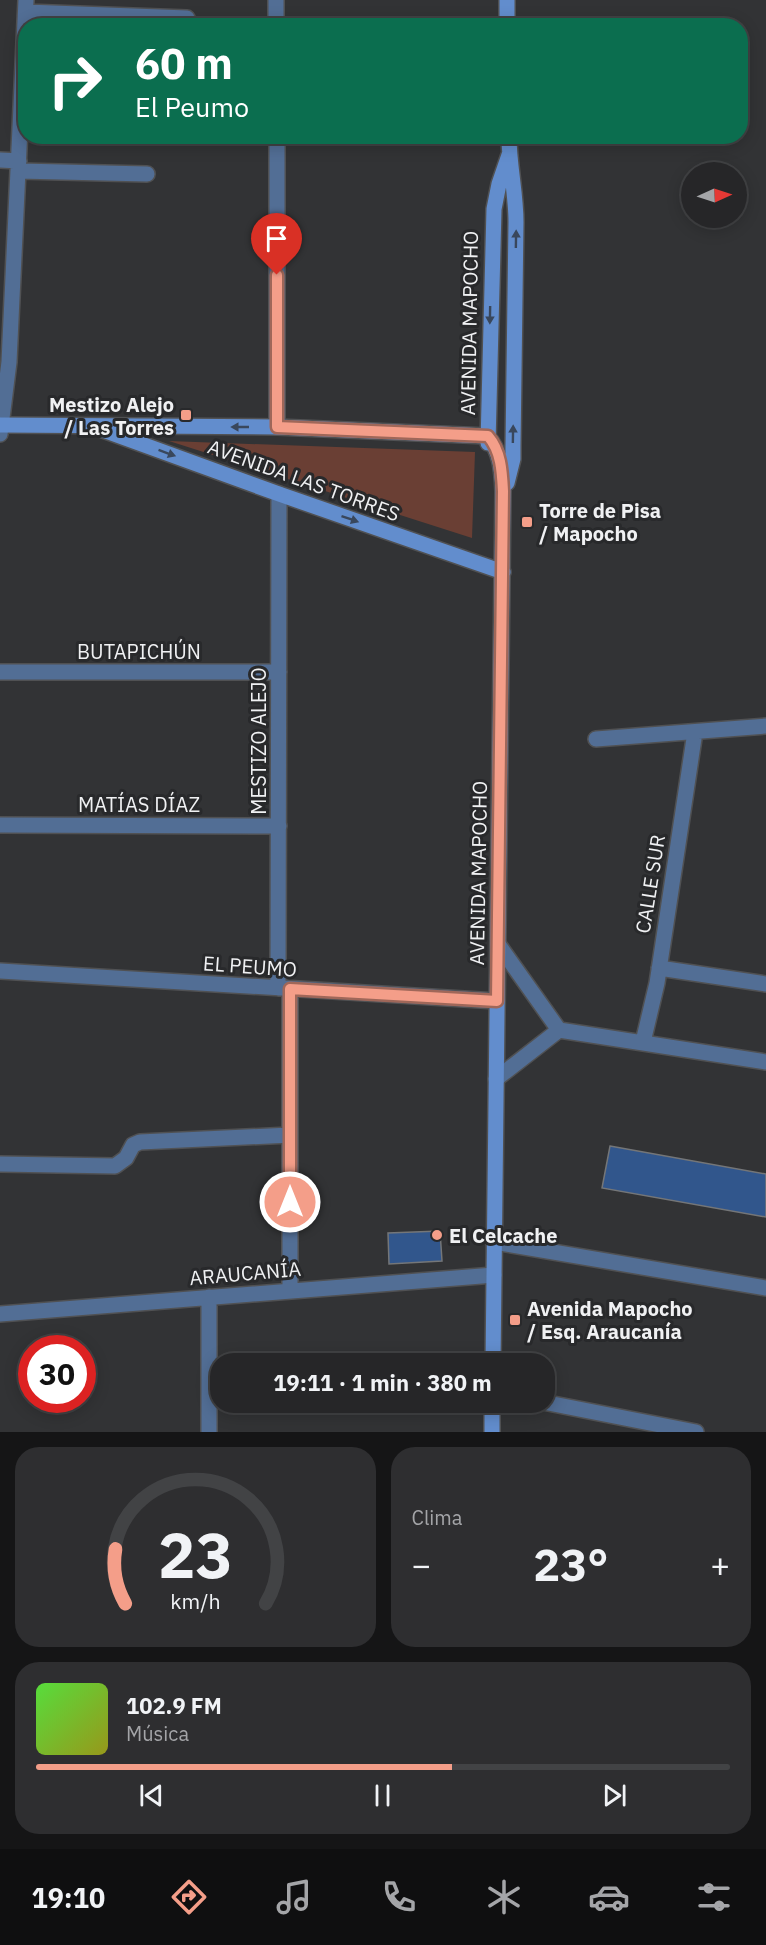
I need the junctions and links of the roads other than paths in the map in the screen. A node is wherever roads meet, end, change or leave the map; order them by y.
1 (276, 0) edge
2 (507, 0) edge
3 (26, 6) edge
4 (188, 18) dead end
5 (276, 18) edge
6 (507, 18) edge
7 (20, 144) edge
8 (277, 144) edge
9 (509, 144) edge
10 (509, 154) junction
11 (0, 160) edge
12 (19, 166) junction
13 (147, 174) dead end
14 (92, 426) junction
15 (277, 427) junction
16 (1, 428) edge
17 (488, 436) junction
18 (503, 491) junction
19 (279, 494) junction
20 (503, 572) junction
21 (0, 672) edge
22 (279, 672) junction
23 (766, 726) edge
24 (695, 732) junction
25 (596, 739) dead end
26 (0, 825) edge
27 (279, 826) junction
28 (498, 944) junction
29 (659, 968) junction
30 (0, 971) edge
31 (766, 984) edge
32 (284, 989) junction
33 (497, 1001) junction
34 (559, 1030) junction
35 (643, 1042) junction
36 (766, 1062) edge
37 (496, 1079) junction
38 (290, 1135) junction
39 (0, 1164) edge
40 (494, 1242) junction
41 (494, 1275) junction
42 (766, 1288) edge
43 (290, 1290) junction
44 (208, 1297) junction
45 (0, 1314) edge
46 (493, 1353) edge
47 (555, 1404) edge
48 (492, 1413) edge
49 (209, 1432) edge
50 (492, 1432) edge
51 (696, 1432) edge

1 - 5 street
2 - 6 main road
3 - 4 street
7 - 12 street
8 - 15 street
9 - 10 main road, AVENIDA MAPOCHO
10 -> 17 main road, AVENIDA MAPOCHO
18 -> 10 main road, AVENIDA MAPOCHO
11 - 12 street
12 - 13 street
12 - 16 street
15 -> 14 main road, AVENIDA LAS TORRES
14 - 16 main road, AVENIDA LAS TORRES
14 -> 19 main road, AVENIDA LAS TORRES
15 - 17 main road, AVENIDA LAS TORRES
17 - 18 main road, AVENIDA MAPOCHO
18 - 20 main road, AVENIDA MAPOCHO
19 -> 20 main road, AVENIDA LAS TORRES
19 - 22 street, MESTIZO ALEJO
20 - 28 main road, AVENIDA MAPOCHO
21 - 22 street, BUTAPICHÚN
22 - 27 street, MESTIZO ALEJO
23 - 24 street
24 - 25 street
24 - 29 street, CALLE SUR
26 - 27 street, MATÍAS DÍAZ
27 - 32 street, MESTIZO ALEJO
28 - 33 main road, AVENIDA MAPOCHO
28 - 34 street
29 - 31 street
29 - 35 street, CALLE SUR
30 - 32 street, EL PEUMO
32 - 33 street, EL PEUMO
32 - 38 street, MESTIZO ALEJO
33 - 37 main road, AVENIDA MAPOCHO
34 - 35 street
34 - 37 street
35 - 36 street
37 - 40 main road, AVENIDA MAPOCHO
38 - 39 street
38 - 43 street, MESTIZO ALEJO
40 - 41 main road, AVENIDA MAPOCHO
40 - 42 street
41 - 43 street, ARAUCANÍA
41 - 46 main road, AVENIDA MAPOCHO
43 - 44 street, ARAUCANÍA
44 - 45 street, ARAUCANÍA
44 - 49 street
47 - 51 street
48 - 50 main road

